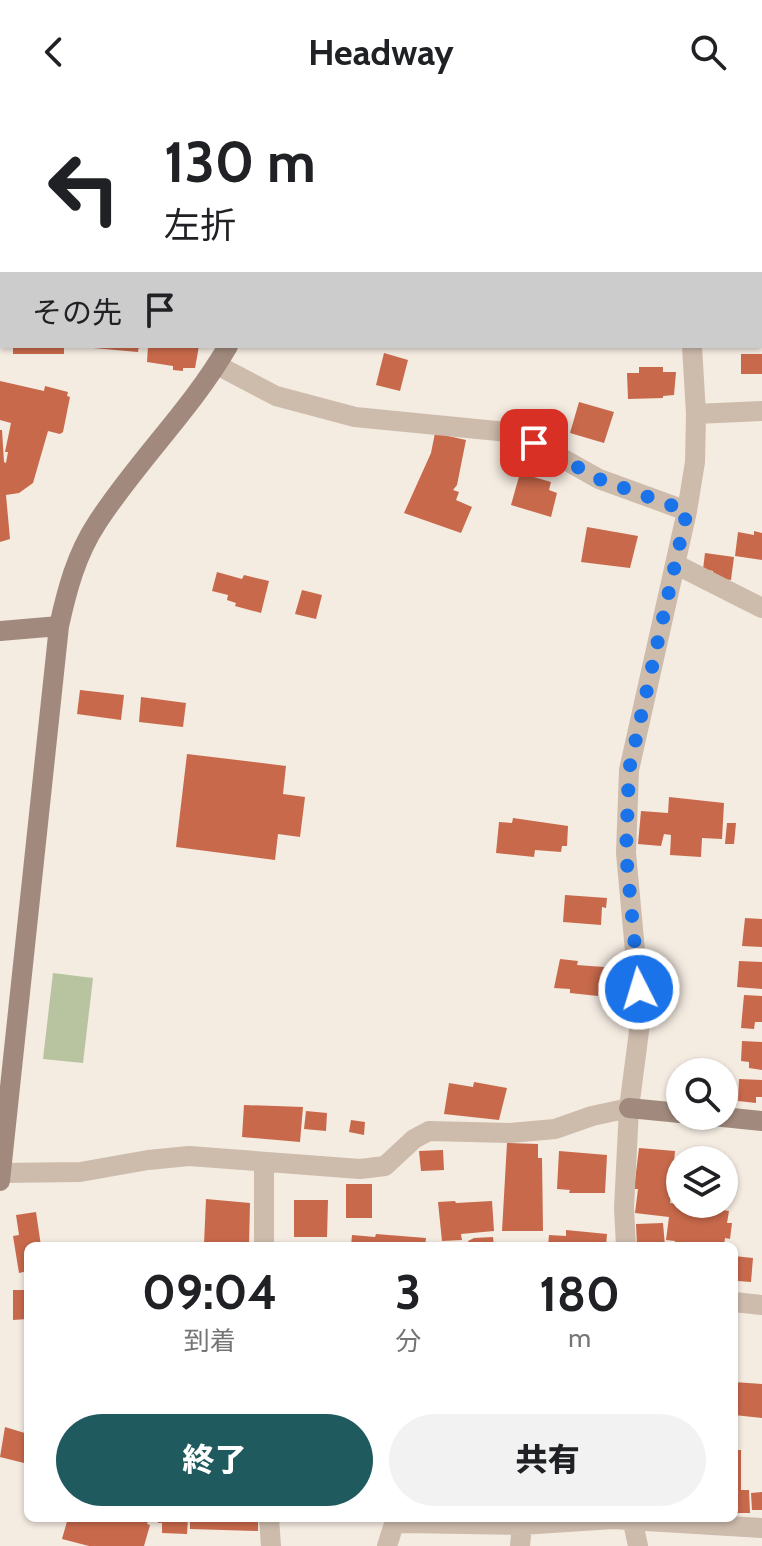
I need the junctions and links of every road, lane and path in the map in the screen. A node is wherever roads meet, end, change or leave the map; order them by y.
1 (227, 348) edge
2 (692, 348) edge
3 (217, 365) junction
4 (762, 411) edge
5 (696, 414) junction
6 (687, 511) junction
7 (675, 564) junction
8 (762, 608) edge
9 (59, 626) junction
10 (0, 631) edge
11 (629, 1108) junction
12 (666, 1112) edge
13 (738, 1119) edge
14 (762, 1121) edge
15 (264, 1162) junction
16 (1, 1173) edge
17 (0, 1181) edge
18 (264, 1242) edge
19 (626, 1242) edge
20 (738, 1302) edge
21 (762, 1305) edge
22 (269, 1522) edge
23 (612, 1522) edge
24 (633, 1522) edge
25 (675, 1522) edge
26 (762, 1528) edge
27 (521, 1536) edge
28 (271, 1546) edge
29 (387, 1546) edge
30 (638, 1546) edge

1 - 3 street
2 - 5 street
3 - 6 street
3 - 9 street
4 - 5 street
5 - 6 street
6 - 7 street
7 - 8 street
7 - 11 street
9 - 10 street
9 - 16 street
11 - 12 street
11 - 15 street
11 - 19 street
13 - 14 street
15 - 16 street
15 - 18 street
16 - 17 street
20 - 21 street
22 - 28 street
23 - 27 street
24 - 30 street
25 - 26 street
27 - 29 street

